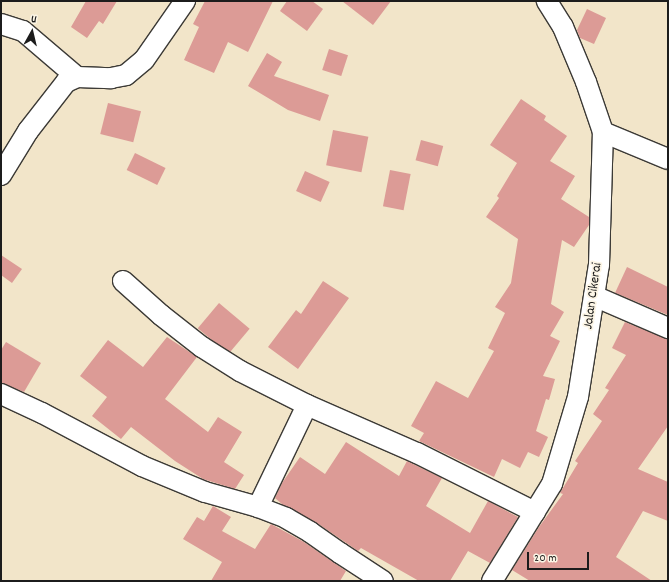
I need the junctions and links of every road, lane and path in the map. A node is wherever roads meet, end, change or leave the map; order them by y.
1 (184, 1) edge
2 (547, 1) edge
3 (1, 24) edge
4 (77, 77) junction
5 (604, 132) junction
6 (668, 159) edge
7 (1, 175) edge
8 (123, 281) dead end
9 (594, 296) junction
10 (668, 328) edge
11 (1, 394) edge
12 (307, 405) junction
13 (258, 507) junction
14 (535, 512) junction
15 (383, 581) edge
16 (492, 581) edge

1 - 4 street
2 - 5 street, Jalan Cikerai
3 - 4 street
4 - 7 street
5 - 6 street
5 - 9 street, Jalan Cikerai
8 - 12 street
9 - 10 street
9 - 14 street, Jalan Cikerai
11 - 13 street
12 - 13 street
12 - 14 street
13 - 15 street
14 - 16 street, Jalan Cikerai

